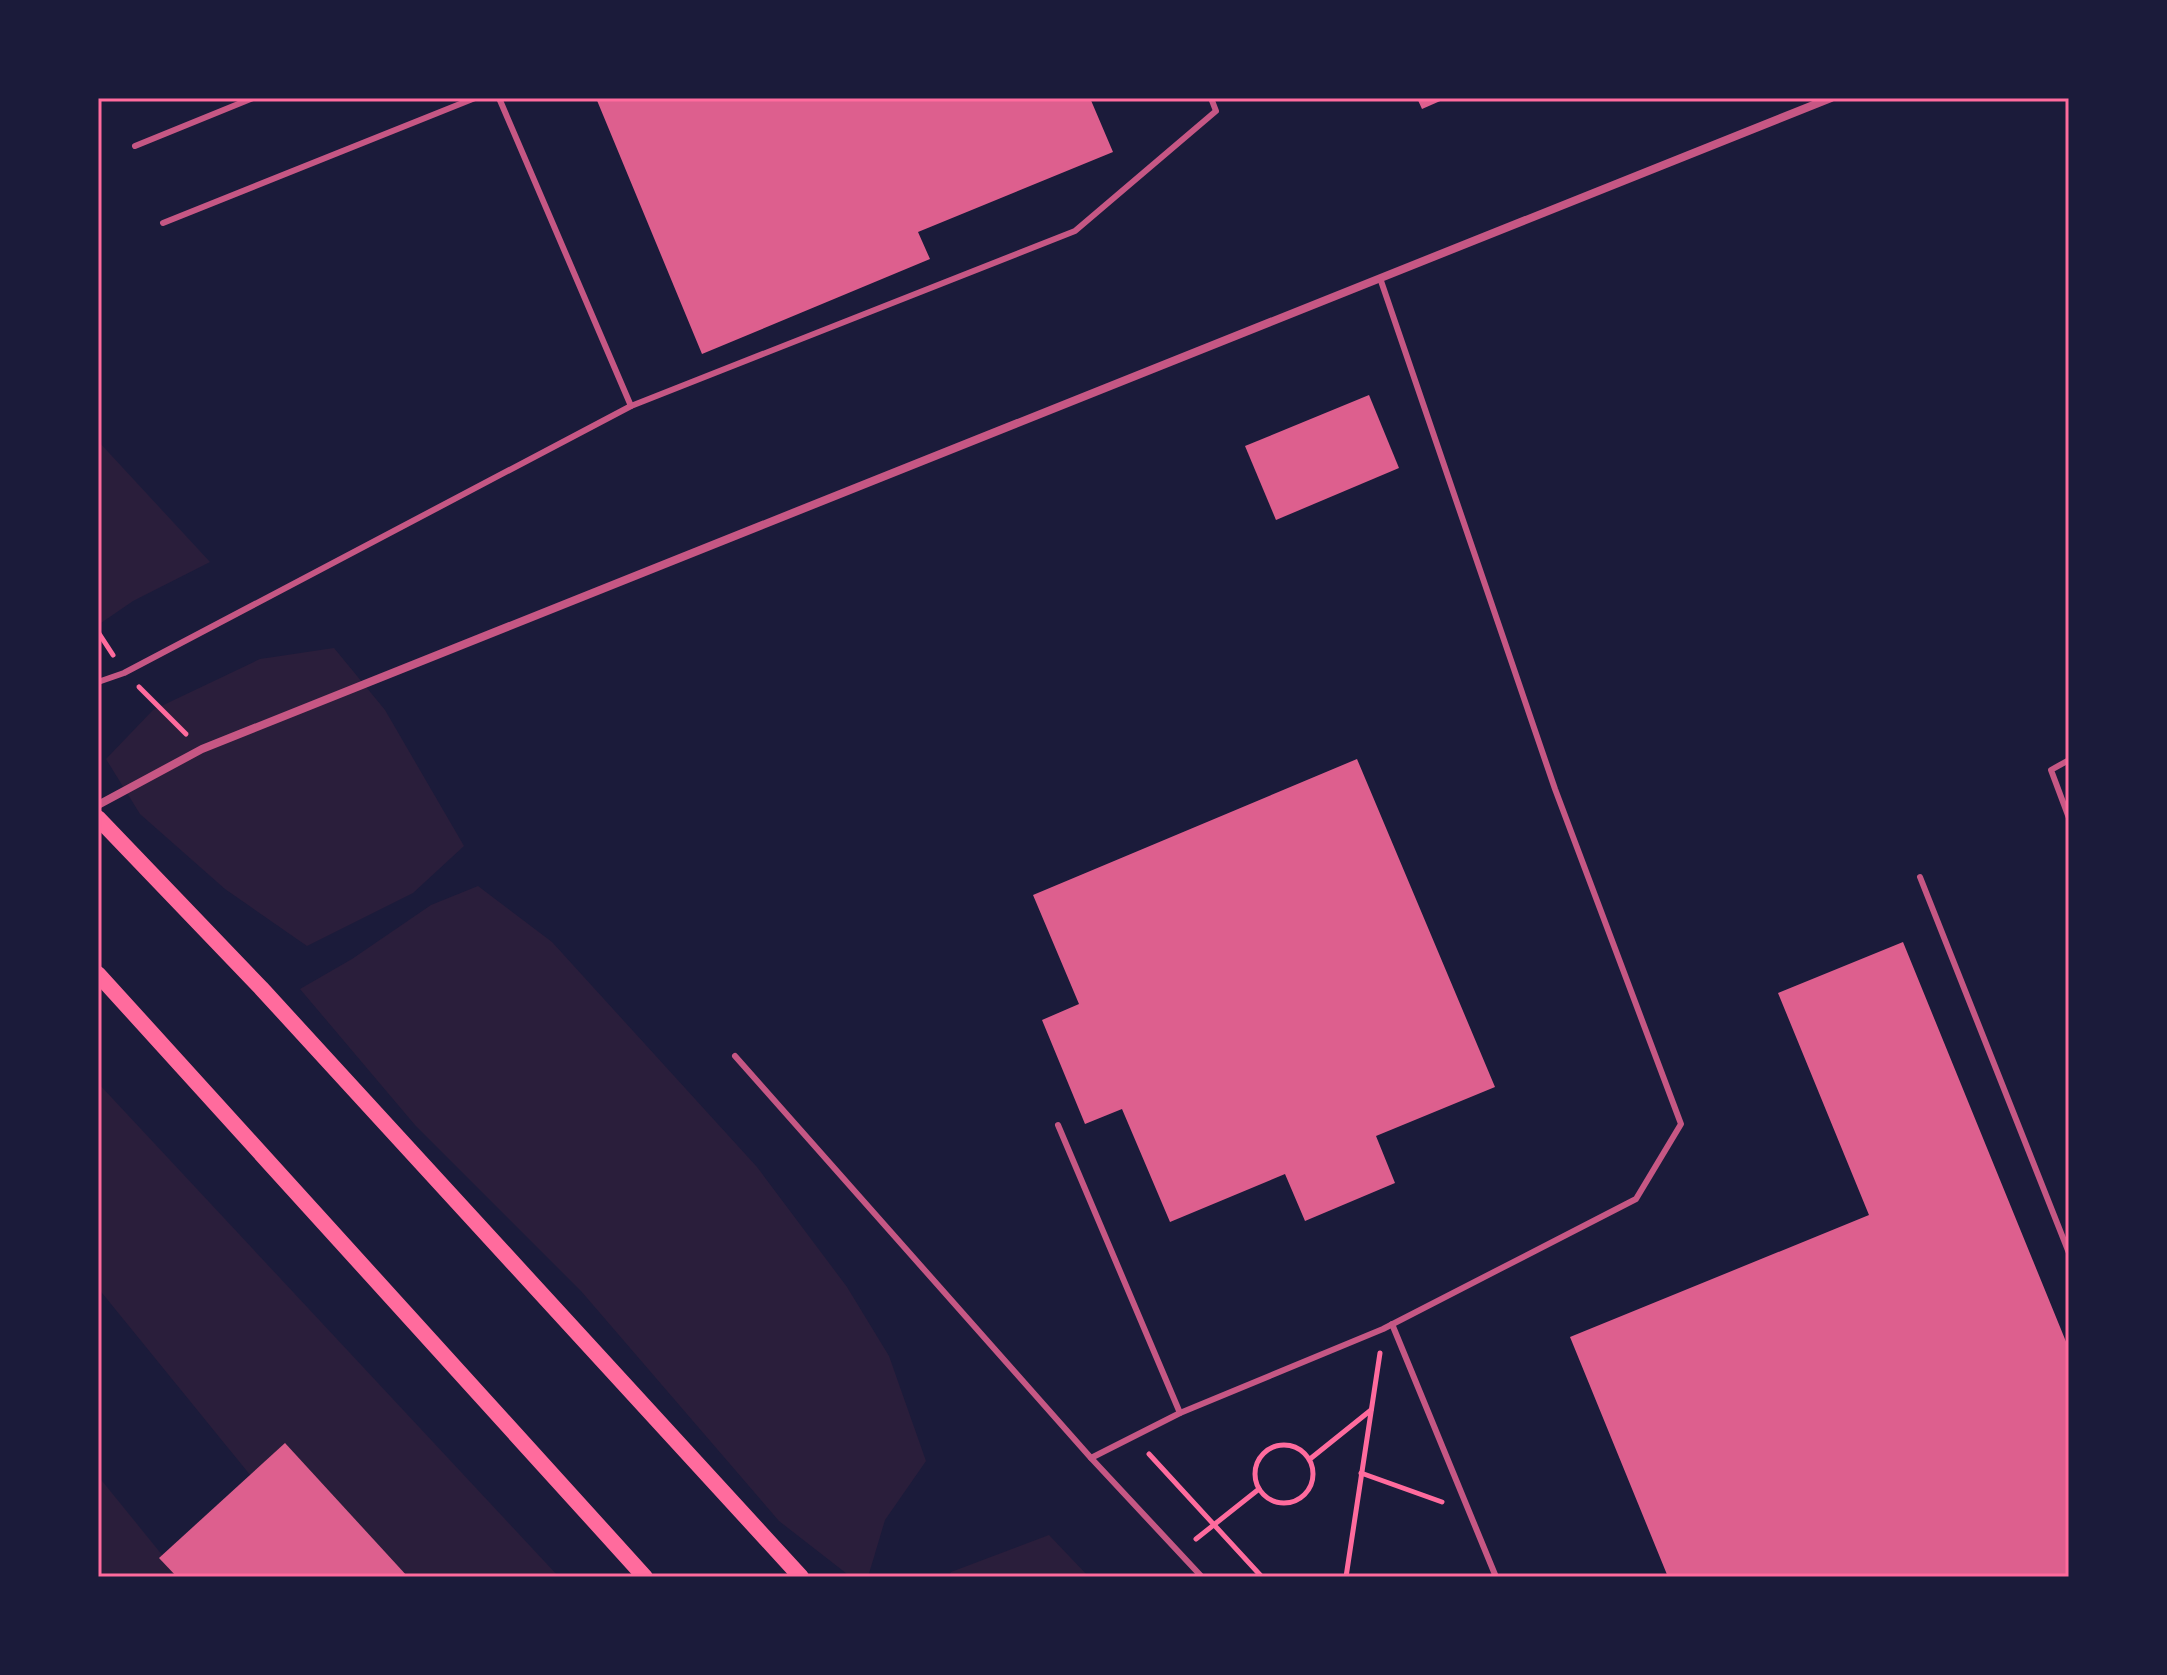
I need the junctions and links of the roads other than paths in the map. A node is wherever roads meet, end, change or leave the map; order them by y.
1 (253, 98) edge
2 (475, 98) edge
3 (499, 98) edge
4 (1211, 98) edge
5 (1831, 98) edge
6 (135, 146) dead end
7 (163, 223) dead end
8 (1380, 278) junction
9 (631, 406) junction
10 (98, 682) edge
11 (2069, 760) edge
12 (98, 805) edge
13 (98, 818) edge
14 (2069, 818) edge
15 (1920, 877) dead end
16 (98, 974) edge
17 (735, 1056) dead end
18 (1058, 1125) dead end
19 (2069, 1253) edge
20 (1392, 1324) junction
21 (1180, 1413) junction
22 (1091, 1458) junction
23 (645, 1577) edge
24 (801, 1577) edge
25 (1202, 1577) edge
26 (1496, 1577) edge

1 - 6 lane
2 - 7 lane
3 - 9 lane
4 - 9 lane
5 - 8 street
8 - 12 street
8 - 20 lane
9 - 10 lane
11 - 14 lane
13 - 24 main road
15 - 19 lane
16 - 23 main road
17 - 22 lane
18 - 21 lane
20 - 21 lane
20 - 26 lane
21 - 22 lane
22 - 25 lane

